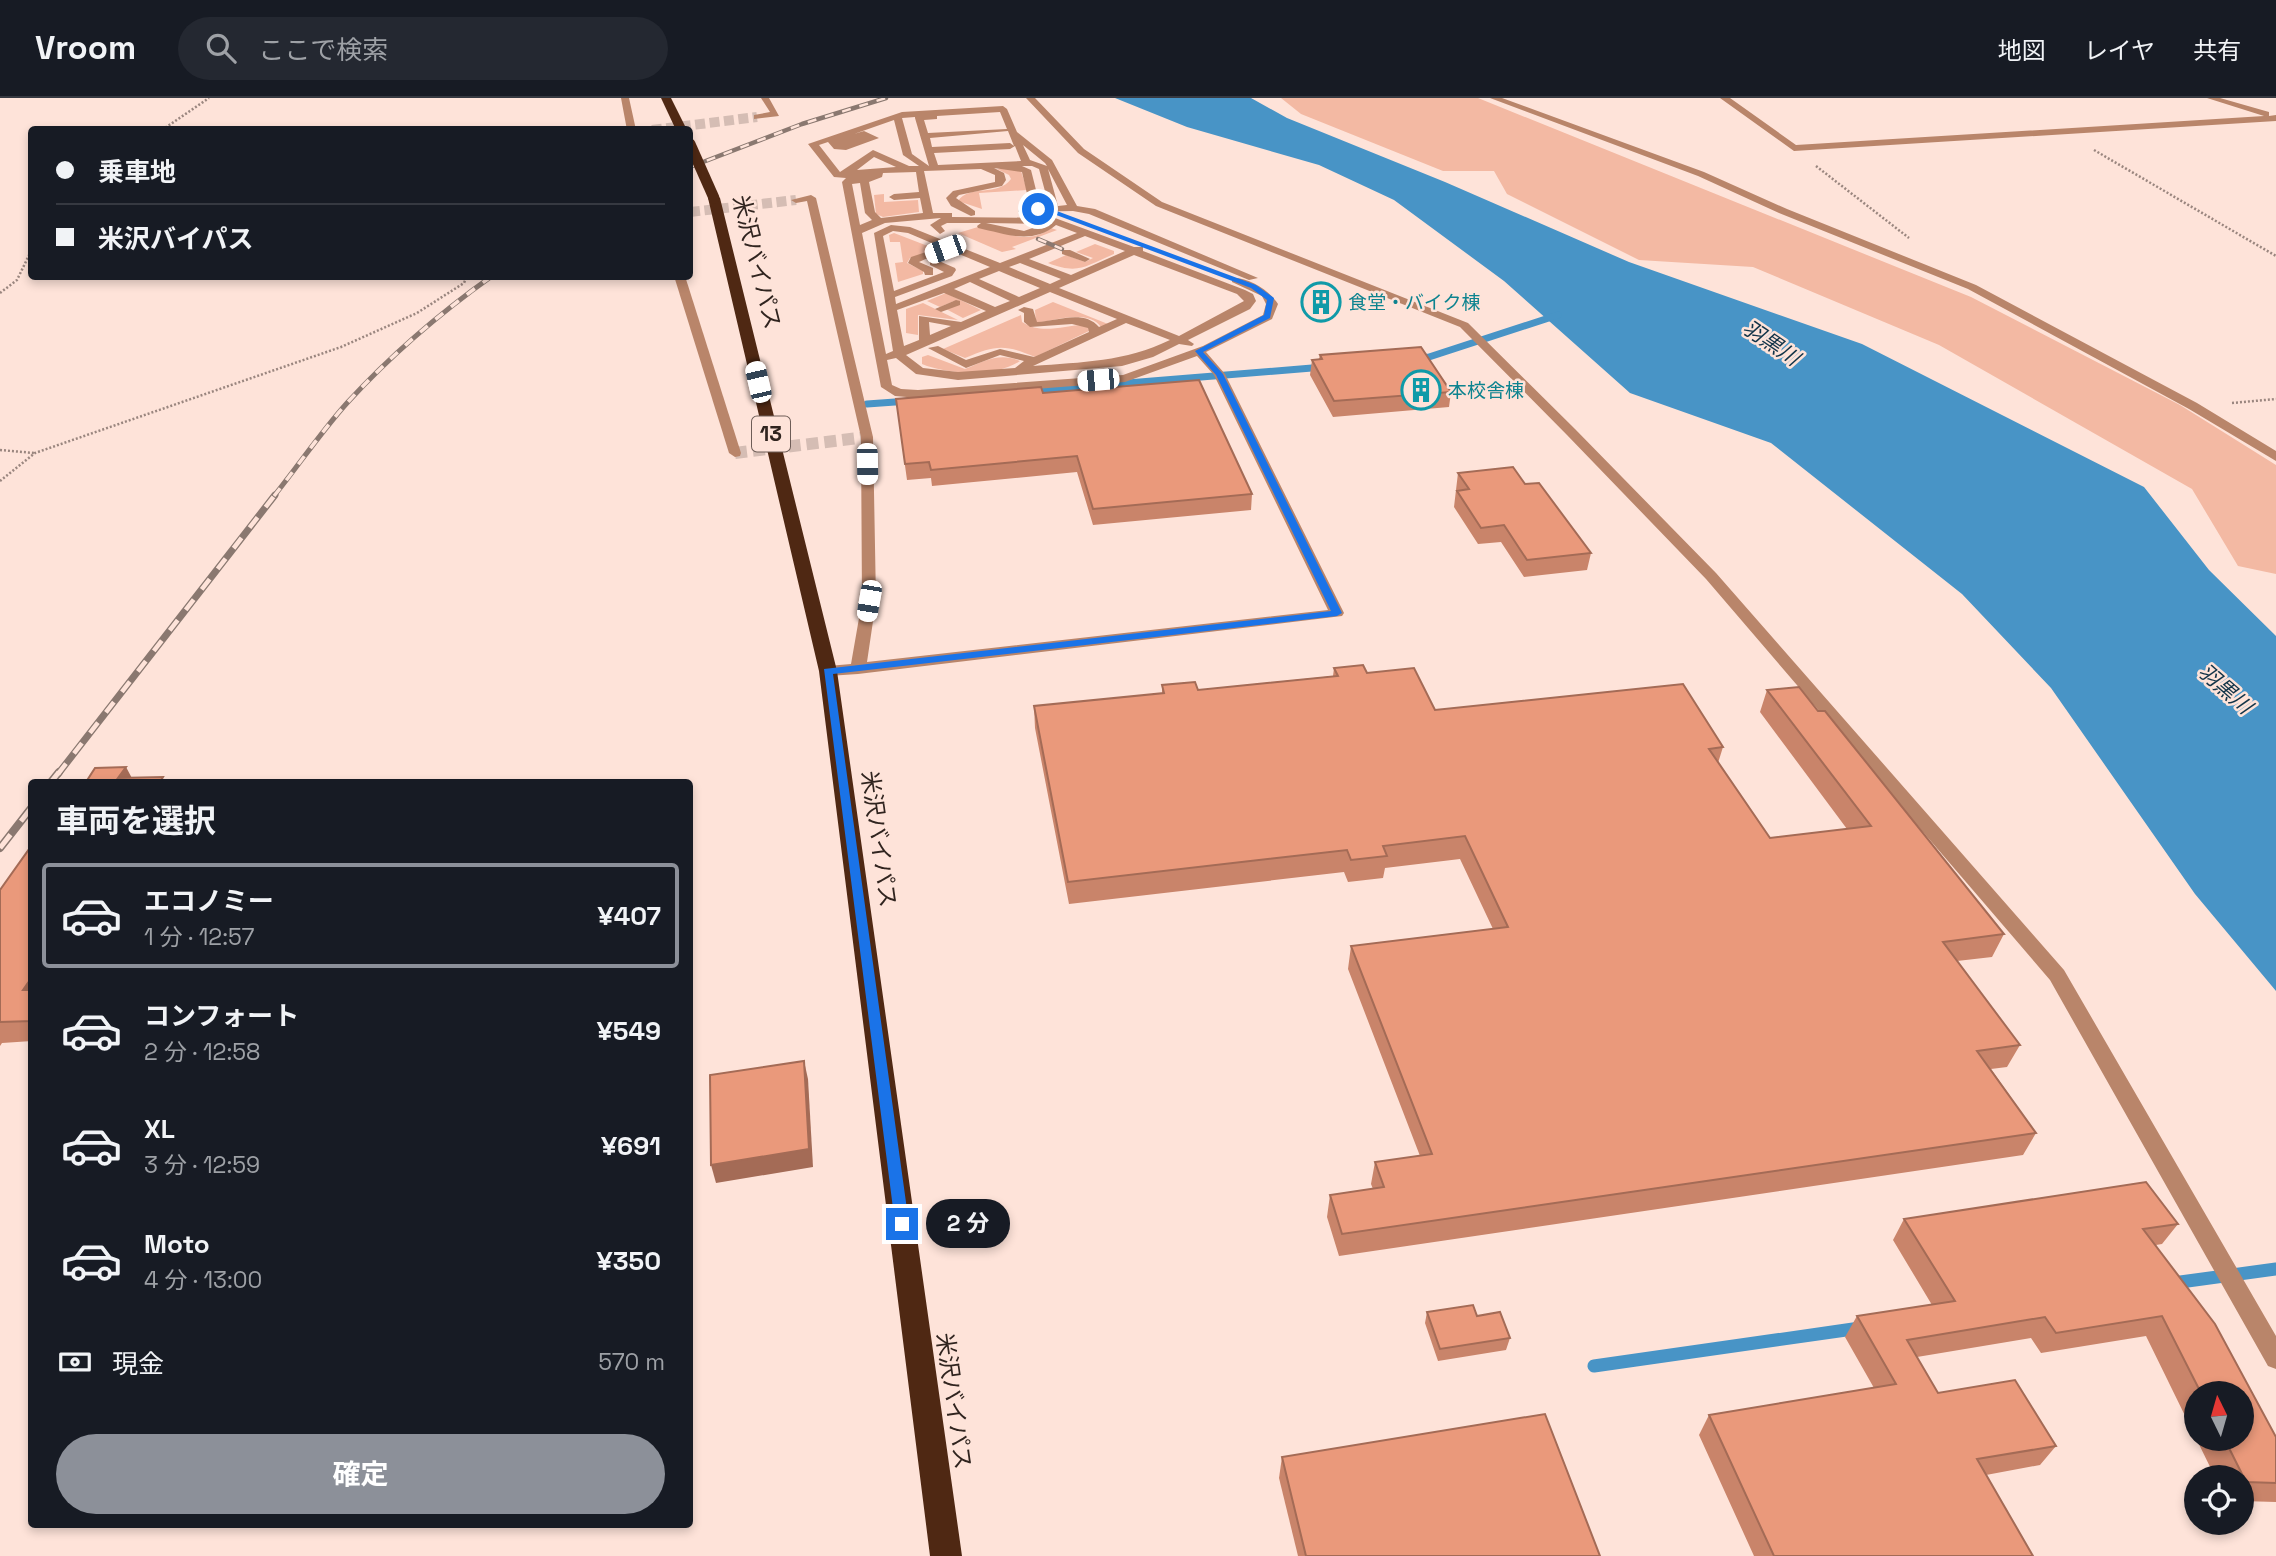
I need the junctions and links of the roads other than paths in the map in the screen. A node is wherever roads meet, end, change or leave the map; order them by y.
1 (625, 98) edge
2 (666, 98) edge
3 (765, 98) edge
4 (1030, 98) edge
5 (1494, 98) edge
6 (1724, 98) edge
7 (2211, 98) edge
8 (757, 117) dead end
9 (919, 118) junction
10 (2276, 118) edge
11 (898, 119) junction
12 (946, 124) dead end
13 (631, 126) edge
14 (680, 126) edge
15 (936, 132) junction
16 (1007, 135) junction
17 (852, 137) junction
18 (926, 141) junction
19 (969, 148) junction
20 (693, 151) edge
21 (819, 151) junction
22 (972, 160) dead end
23 (1017, 163) junction
24 (925, 168) junction
25 (985, 168) junction
26 (908, 169) junction
27 (867, 173) junction
28 (845, 175) junction
29 (925, 195) junction
30 (894, 197) dead end
31 (796, 200) dead end
32 (1073, 208) junction
33 (1043, 210) junction
34 (974, 213) junction
35 (929, 216) junction
36 (916, 218) junction
37 (989, 219) junction
38 (1051, 224) junction
39 (892, 226) junction
40 (859, 230) junction
41 (940, 231) junction
42 (957, 231) dead end
43 (1077, 234) junction
44 (1094, 240) junction
45 (950, 251) junction
46 (1066, 252) junction
47 (1143, 252) junction
48 (1085, 259) dead end
49 (1006, 263) junction
50 (1035, 265) junction
51 (971, 279) junction
52 (680, 280) edge
53 (1005, 283) dead end
54 (1060, 287) junction
55 (946, 289) junction
56 (987, 291) junction
57 (896, 297) junction
58 (920, 299) junction
59 (1015, 299) junction
60 (961, 301) junction
61 (941, 309) junction
62 (990, 309) junction
63 (1024, 310) junction
64 (1268, 317) junction
65 (1117, 319) junction
66 (961, 322) junction
67 (1095, 333) junction
68 (924, 338) junction
69 (1186, 339) junction
70 (934, 348) junction
71 (901, 352) junction
72 (1034, 361) junction
73 (1012, 372) junction
74 (735, 453) dead end
75 (2276, 457) edge
76 (858, 669) junction
77 (828, 671) junction
78 (2276, 1358) edge
79 (946, 1556) edge

1 - 13 street
2 - 14 highway
3 - 8 street
4 - 78 street
5 - 75 street
6 - 10 street
7 - 10 street
9 - 11 street
9 - 16 street
9 - 18 street
11 - 16 street
11 - 17 street
11 - 24 street
12 - 15 street
15 - 16 street
15 - 18 street
16 - 18 street
16 - 19 street
16 - 23 street
16 - 23 street
16 - 32 street
17 - 21 street
17 - 21 street
18 - 19 street
18 - 24 street
19 - 22 street
20 - 77 highway, 米沢バイパス / 13, bridge
21 - 28 street
23 - 24 street
23 - 33 street
23 - 33 street
24 - 25 street
24 - 26 street
24 - 29 street
24 - 39 street
25 - 33 street
25 - 34 street
26 - 27 street
26 - 28 street
27 - 28 street
27 - 40 street
29 - 30 street
29 - 35 street
31 - 76 street
32 - 33 street
32 - 64 street
33 - 34 street
33 - 37 street
33 - 38 street
33 - 47 street
34 - 35 street
34 - 37 street
35 - 36 street
36 - 39 street
36 - 39 street
37 - 41 street
38 - 42 street
38 - 43 street
39 - 40 street
39 - 41 street
39 - 45 street
39 - 49 street
39 - 57 street
39 - 71 street
40 - 69 street
41 - 49 street
43 - 44 street
43 - 49 street
44 - 46 street
44 - 47 street
45 - 49 street
45 - 57 street
45 - 57 street
46 - 48 street
46 - 50 street
47 - 54 street
47 - 54 street
47 - 64 street
47 - 69 street
49 - 50 street
49 - 51 street
49 - 54 street
49 - 57 street
50 - 54 street
51 - 55 street
51 - 56 street
52 - 74 street
53 - 56 street
54 - 59 street
54 - 63 street
54 - 65 street
54 - 69 street
54 - 71 street
55 - 58 street
55 - 60 street
56 - 59 street
56 - 60 street
57 - 58 street
57 - 71 street
58 - 61 street
59 - 62 street
60 - 61 street
60 - 62 street
61 - 66 street
62 - 66 street
63 - 67 street
63 - 70 street
64 - 69 street
65 - 67 street
65 - 69 street
66 - 68 street
66 - 68 street
67 - 72 street
68 - 71 street
69 - 71 street
69 - 73 street
69 - 76 street
70 - 71 street
70 - 72 street
71 - 73 street
72 - 73 street
76 - 77 street
77 - 79 highway, 米沢バイパス / 13

